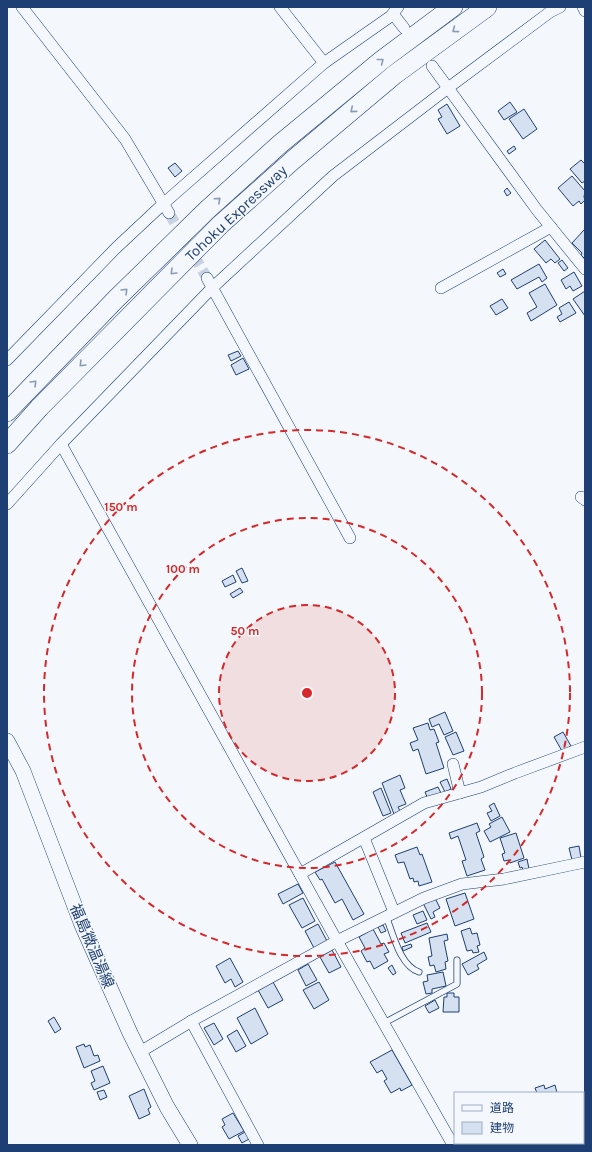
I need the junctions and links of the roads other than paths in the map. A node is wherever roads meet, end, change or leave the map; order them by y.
1 (22, 7) edge
2 (280, 7) edge
3 (453, 7) edge
4 (487, 7) edge
5 (560, 7) edge
6 (583, 7) edge
7 (395, 10) edge
8 (585, 11) edge
9 (404, 28) dead end
10 (324, 63) junction
11 (432, 66) dead end
12 (448, 88) junction
13 (166, 208) junction
14 (551, 227) junction
15 (585, 269) edge
16 (206, 278) tunnel mouth
17 (212, 288) junction
18 (441, 288) dead end
19 (7, 360) edge
20 (7, 412) edge
21 (7, 444) edge
22 (61, 444) junction
23 (7, 504) edge
24 (350, 538) dead end
25 (7, 741) edge
26 (585, 747) edge
27 (453, 764) dead end
28 (460, 793) junction
29 (364, 838) junction
30 (585, 862) edge
31 (300, 874) junction
32 (390, 914) junction
33 (337, 941) junction
34 (457, 960) dead end
35 (419, 972) dead end
36 (191, 1021) junction
37 (384, 1023) junction
38 (140, 1052) junction
39 (190, 1145) edge
40 (258, 1145) edge
41 (453, 1145) edge

1 - 13 street
2 - 10 street
20 -> 3 highway, Tohoku Expressway
4 -> 21 highway, Tohoku Expressway
5 - 12 street
6 - 8 street
7 - 9 street
7 - 10 street
10 - 13 street
11 - 12 street
12 - 14 street
12 - 17 street
13 - 19 street
14 - 15 street
14 - 18 street
16 - 17 street
17 - 22 street
17 - 24 street
22 - 23 street
22 - 31 street
25 - 38 main road, 福島微温湯線
26 - 28 street
27 - 28 street
28 - 29 street
29 - 31 street
29 - 32 street
30 - 32 street
31 - 33 street
32 - 33 street
32 - 35 lane
33 - 36 street
33 - 37 street
34 - 37 lane
36 - 38 street
36 - 40 street
37 - 41 street
38 - 39 main road, 福島微温湯線

